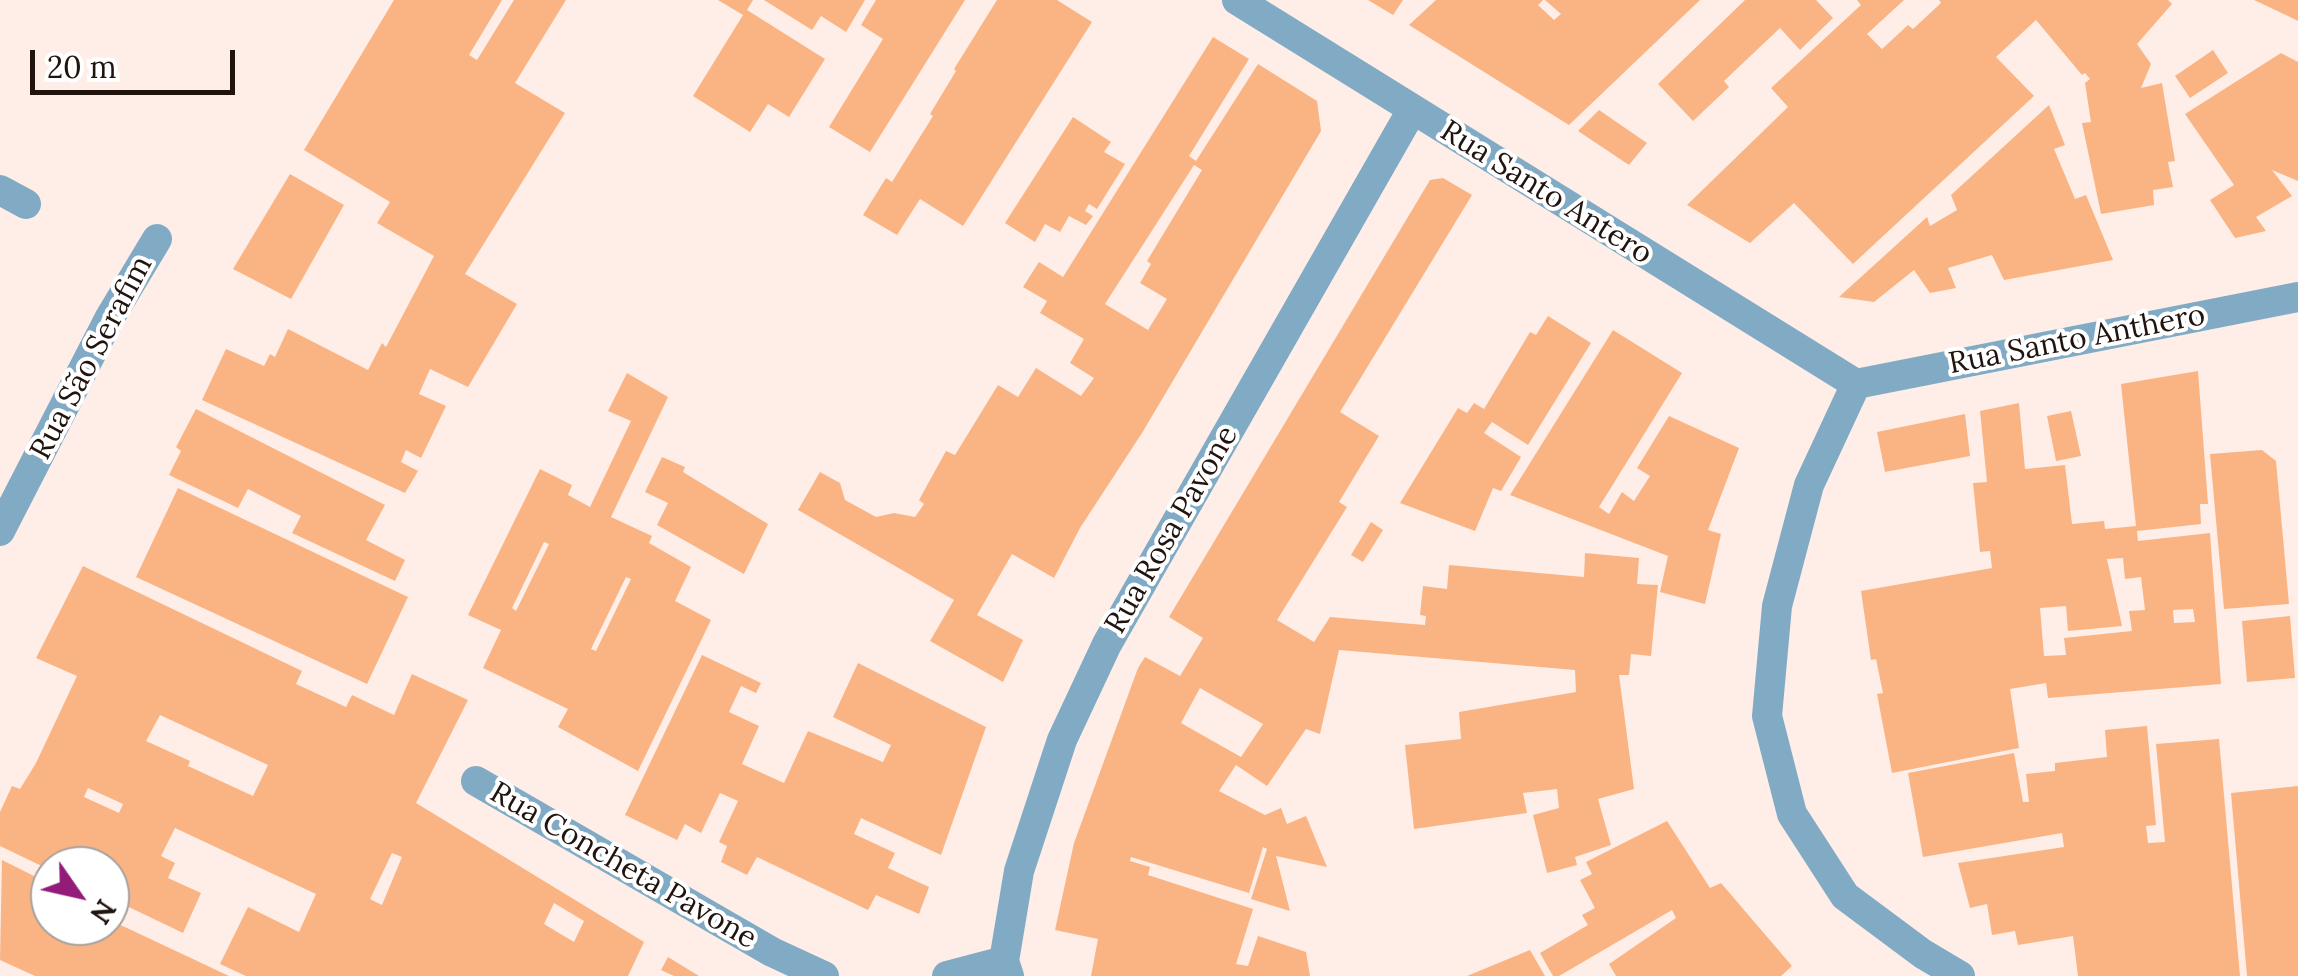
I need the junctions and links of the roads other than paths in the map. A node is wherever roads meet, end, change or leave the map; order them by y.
1 (1236, 0) edge
2 (1412, 110) junction
3 (156, 239) dead end
4 (2298, 297) edge
5 (1856, 384) junction
6 (0, 530) edge
7 (476, 781) dead end
8 (1006, 969) edge
9 (824, 976) edge
10 (947, 976) edge
11 (1960, 976) edge

1 - 2 street, Rua Santo Antero
2 - 5 street, Rua Santo Antero
2 - 8 street, Rua Rosa Pavone
3 - 6 street, Rua São Serafim
4 - 5 street, Rua Santo Anthero
5 - 11 street
7 - 9 street, Rua Concheta Pavone
8 - 10 street

